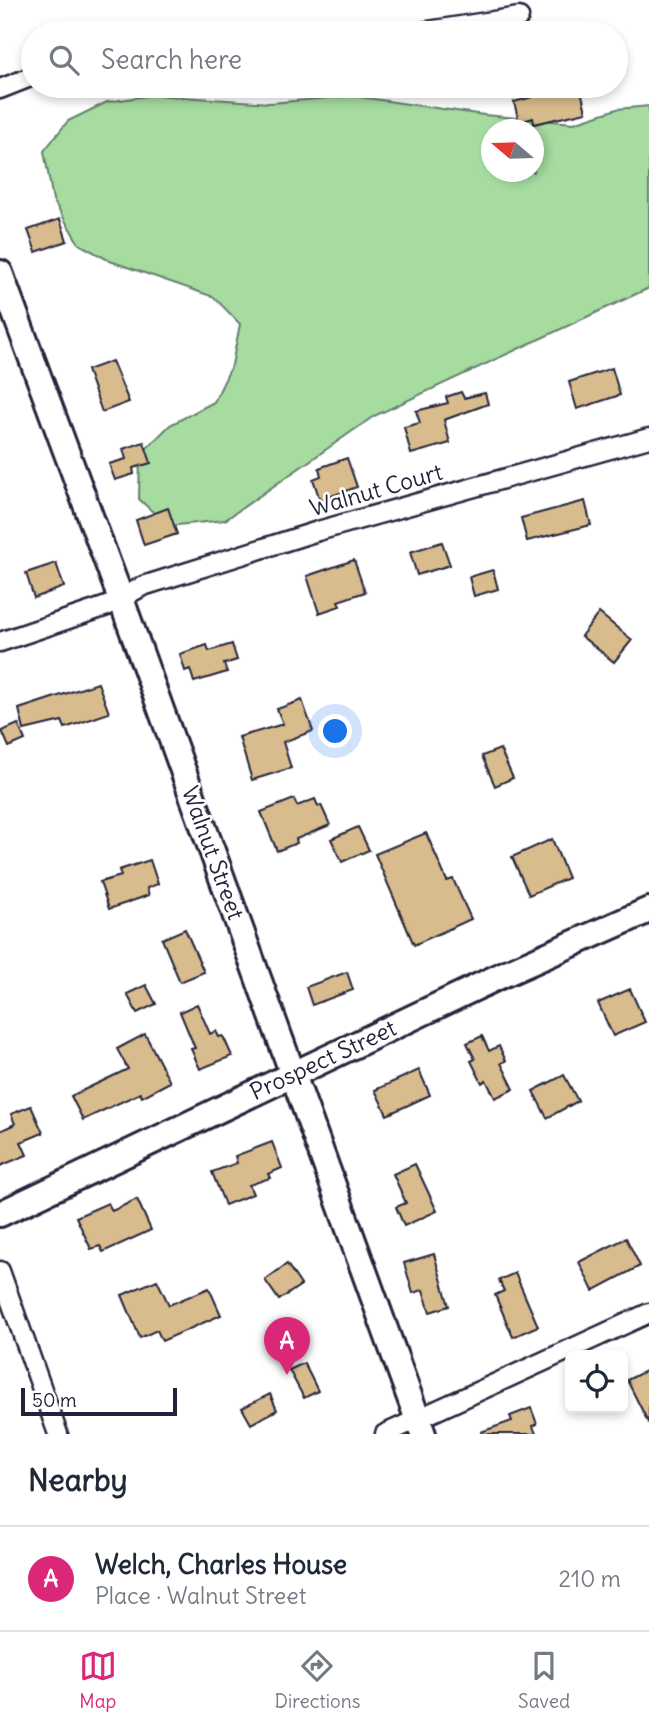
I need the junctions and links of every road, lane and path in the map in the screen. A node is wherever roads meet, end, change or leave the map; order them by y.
1 (519, 17) dead end
2 (493, 21) edge
3 (21, 81) edge
4 (0, 89) edge
5 (0, 273) edge
6 (649, 439) edge
7 (121, 599) junction
8 (0, 642) edge
9 (649, 910) edge
10 (293, 1074) junction
11 (0, 1214) edge
12 (0, 1271) edge
13 (649, 1313) edge
14 (420, 1427) edge
15 (58, 1434) edge
16 (385, 1434) edge

1 - 2 street
3 - 4 street
5 - 7 street, Walnut Street
6 - 7 street, Walnut Court
7 - 8 street, Walnut Court
7 - 10 street, Walnut Street
9 - 10 street, Prospect Street
10 - 11 street, Prospect Street
10 - 14 street, Walnut Street
12 - 15 street
13 - 14 street
14 - 16 street

